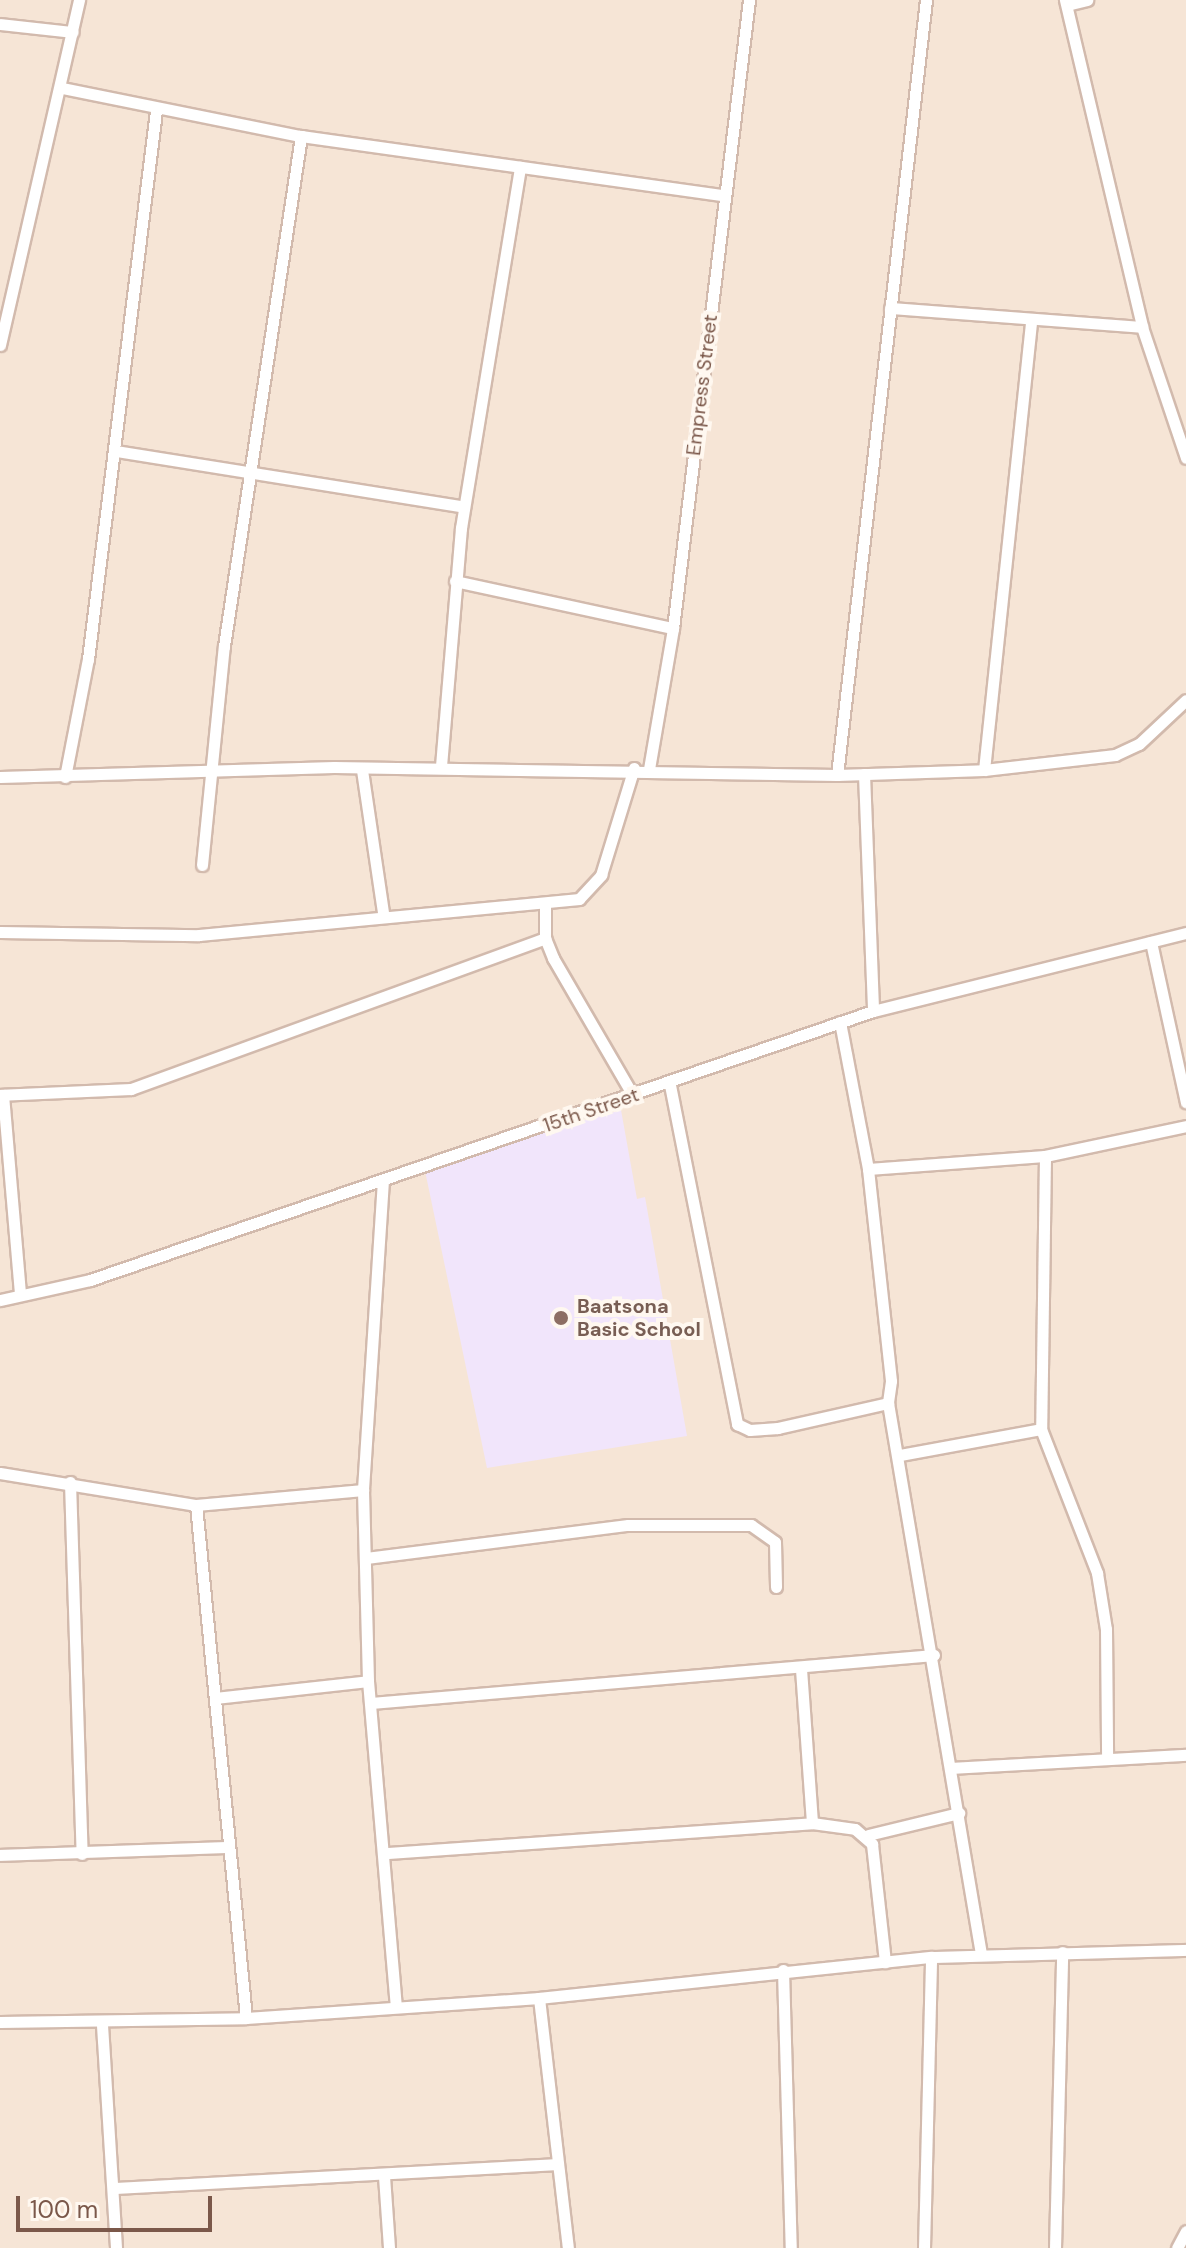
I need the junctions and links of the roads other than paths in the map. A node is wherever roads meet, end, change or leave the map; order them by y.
1 (79, 0) edge
2 (749, 0) edge
3 (926, 0) edge
4 (1087, 0) edge
5 (1066, 2) edge
6 (0, 24) edge
7 (73, 32) junction
8 (62, 88) junction
9 (156, 111) junction
10 (301, 136) junction
11 (520, 167) junction
12 (723, 195) junction
13 (890, 308) junction
14 (1031, 320) junction
15 (1142, 327) junction
16 (0, 345) edge
17 (116, 451) junction
18 (1186, 458) edge
19 (250, 477) junction
20 (464, 507) junction
21 (455, 581) junction
22 (673, 628) junction
23 (1186, 700) edge
24 (441, 766) junction
25 (634, 768) junction
26 (649, 769) junction
27 (362, 770) junction
28 (984, 770) junction
29 (212, 772) junction
30 (864, 774) junction
31 (837, 775) junction
32 (0, 777) edge
33 (65, 777) junction
34 (202, 865) dead end
35 (545, 906) junction
36 (383, 913) junction
37 (0, 932) edge
38 (1186, 933) edge
39 (545, 938) junction
40 (1151, 942) junction
41 (873, 1011) junction
42 (840, 1022) junction
43 (670, 1085) junction
44 (632, 1094) junction
45 (1, 1095) edge
46 (1186, 1102) edge
47 (1186, 1126) edge
48 (1045, 1156) junction
49 (868, 1169) junction
50 (383, 1180) junction
51 (20, 1294) junction
52 (0, 1300) edge
53 (888, 1403) junction
54 (1041, 1429) junction
55 (900, 1455) junction
56 (0, 1473) edge
57 (70, 1482) junction
58 (363, 1490) junction
59 (196, 1505) junction
60 (366, 1558) junction
61 (776, 1587) dead end
62 (934, 1655) junction
63 (801, 1669) junction
64 (368, 1681) junction
65 (215, 1698) junction
66 (371, 1703) junction
67 (1186, 1755) edge
68 (1107, 1756) junction
69 (951, 1768) junction
70 (959, 1813) junction
71 (812, 1823) junction
72 (868, 1835) junction
73 (228, 1847) junction
74 (388, 1853) junction
75 (82, 1854) junction
76 (0, 1855) edge
77 (1186, 1950) edge
78 (1062, 1952) junction
79 (981, 1954) junction
80 (931, 1957) junction
81 (885, 1962) junction
82 (783, 1970) junction
83 (539, 1998) junction
84 (396, 2007) junction
85 (246, 2018) junction
86 (0, 2022) edge
87 (102, 2025) junction
88 (557, 2164) junction
89 (384, 2176) junction
90 (116, 2188) junction
91 (1186, 2231) edge
92 (116, 2248) edge
93 (389, 2248) edge
94 (568, 2248) edge
95 (791, 2248) edge
96 (924, 2248) edge
97 (1055, 2248) edge
98 (1177, 2248) edge

1 - 7 street
2 - 12 street, Empress Street
3 - 13 street
4 - 5 street
5 - 15 street
6 - 7 street
7 - 8 street
8 - 9 street
8 - 16 street
9 - 10 street
9 - 17 street
10 - 11 street
10 - 19 street
11 - 12 street
11 - 20 street
12 - 22 street, Empress Street
13 - 14 street
13 - 31 street
14 - 15 street
14 - 28 street
15 - 18 street
17 - 19 street
17 - 33 street
19 - 20 street
19 - 29 street
20 - 21 street
21 - 22 street
21 - 24 street
22 - 26 street, Empress Street
23 - 28 street
24 - 25 street
24 - 27 street
25 - 26 street
25 - 35 street
26 - 31 street
27 - 29 street
27 - 36 street
28 - 30 street
29 - 33 street
29 - 34 street
30 - 31 street
30 - 41 street
32 - 33 street
35 - 36 street
35 - 39 street
36 - 37 street
38 - 40 street, 15th Street
39 - 44 street
39 - 45 street
40 - 41 street, 15th Street
40 - 46 street
41 - 42 street, 15th Street
42 - 43 street, 15th Street
42 - 49 street
43 - 44 street, 15th Street
43 - 53 street
44 - 50 street, 15th Street
45 - 51 street
47 - 48 street
48 - 49 street
48 - 54 street
49 - 53 street
50 - 51 street, 15th Street
50 - 58 street
51 - 52 street, 15th Street
53 - 55 street
54 - 55 street
54 - 68 street
55 - 62 street
56 - 57 street
57 - 59 street
57 - 75 street
58 - 59 street
58 - 60 street
59 - 65 street
60 - 61 street
60 - 64 street
62 - 63 street
62 - 69 street
63 - 66 street
63 - 71 street
64 - 65 street
64 - 66 street
65 - 73 street
66 - 74 street
67 - 68 street
68 - 69 street
69 - 70 street
70 - 72 street
70 - 79 street
71 - 72 street
71 - 74 street
72 - 81 street
73 - 75 street
73 - 85 street
74 - 84 street
75 - 76 street
77 - 78 street
78 - 79 street
78 - 97 street
79 - 80 street
80 - 81 street
80 - 96 street
81 - 82 street
82 - 83 street
82 - 95 street
83 - 84 street
83 - 88 street
84 - 85 street
85 - 87 street
86 - 87 street
87 - 90 street
88 - 89 street
88 - 94 street
89 - 90 street
89 - 93 street
90 - 92 street
91 - 98 street

